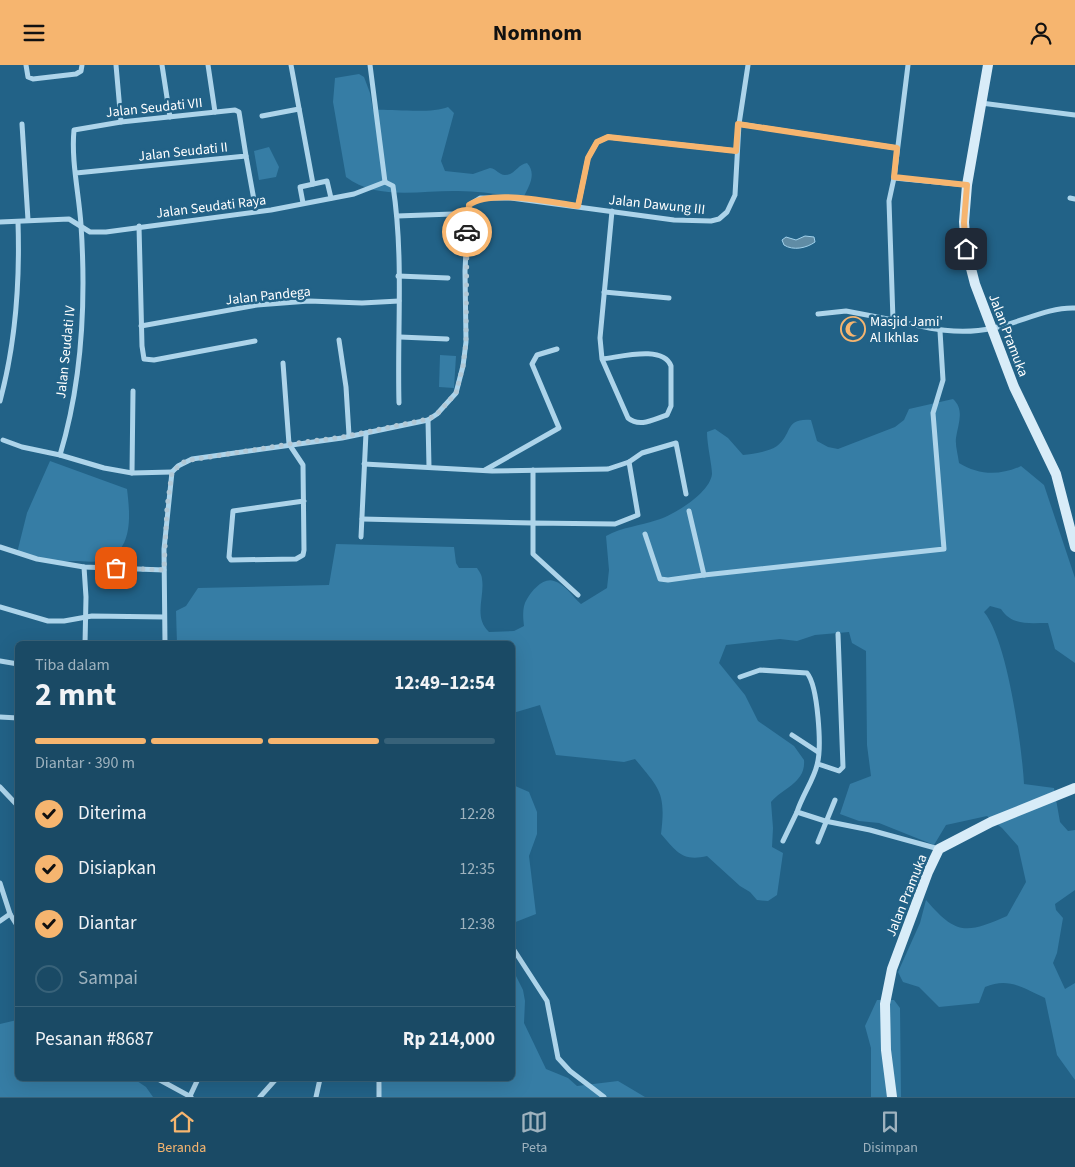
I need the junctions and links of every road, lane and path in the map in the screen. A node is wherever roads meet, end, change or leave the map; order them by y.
1 (26, 65) edge
2 (82, 65) edge
3 (116, 65) edge
4 (162, 65) edge
5 (208, 65) edge
6 (292, 65) edge
7 (370, 65) edge
8 (748, 65) edge
9 (908, 65) edge
10 (988, 65) edge
11 (981, 103) junction
12 (299, 109) junction
13 (237, 111) joint
14 (215, 112) junction
15 (1075, 115) edge
16 (262, 116) dead end
17 (170, 117) junction
18 (121, 122) junction
19 (22, 123) dead end
20 (738, 124) junction
21 (897, 148) junction
22 (736, 151) junction
23 (246, 156) junction
24 (76, 173) junction
25 (894, 177) junction
26 (385, 182) junction
27 (313, 184) junction
28 (967, 185) junction
29 (331, 198) junction
30 (303, 203) junction
31 (578, 206) junction
32 (256, 211) junction
33 (612, 211) junction
34 (453, 214) dead end
35 (397, 216) junction
36 (28, 220) junction
37 (0, 222) edge
38 (18, 222) junction
39 (81, 225) junction
40 (139, 226) junction
41 (398, 276) junction
42 (448, 278) dead end
43 (604, 292) junction
44 (669, 298) dead end
45 (399, 301) junction
46 (1075, 308) edge
47 (818, 314) dead end
48 (893, 320) junction
49 (141, 326) junction
50 (991, 329) junction
51 (940, 331) junction
52 (400, 337) junction
53 (447, 339) dead end
54 (339, 340) dead end
55 (255, 341) dead end
56 (558, 349) dead end
57 (602, 359) junction
58 (282, 363) dead end
59 (133, 391) dead end
60 (0, 401) edge
61 (399, 403) dead end
62 (428, 419) junction
63 (366, 433) junction
64 (349, 435) junction
65 (3, 440) dead end
66 (289, 444) junction
67 (60, 455) junction
68 (629, 462) junction
69 (364, 464) junction
70 (429, 467) junction
71 (484, 470) junction
72 (533, 470) junction
73 (172, 472) junction
74 (132, 473) junction
75 (686, 494) dead end
76 (304, 501) junction
77 (689, 511) dead end
78 (362, 519) junction
79 (533, 523) junction
80 (645, 534) dead end
81 (361, 537) dead end
82 (0, 547) edge
83 (1075, 547) edge
84 (84, 567) junction
85 (164, 570) junction
86 (704, 575) junction
87 (578, 595) dead end
88 (0, 607) edge
89 (164, 617) junction
90 (85, 619) junction
91 (838, 634) dead end
92 (85, 641) edge
93 (165, 641) edge
94 (0, 661) edge
95 (15, 664) edge
96 (740, 677) dead end
97 (0, 717) edge
98 (15, 718) edge
99 (792, 735) dead end
100 (818, 752) junction
101 (818, 765) junction
102 (0, 787) edge
103 (1075, 788) edge
104 (835, 800) dead end
105 (15, 803) edge
106 (797, 812) junction
107 (825, 821) junction
108 (783, 841) dead end
109 (818, 842) dead end
110 (940, 849) junction
111 (0, 883) edge
112 (10, 914) junction
113 (0, 921) edge
114 (15, 922) edge
115 (515, 952) edge
116 (162, 1081) edge
117 (197, 1081) edge
118 (274, 1081) edge
119 (320, 1081) edge
120 (379, 1081) edge
121 (190, 1096) edge
122 (260, 1097) edge
123 (316, 1097) edge
124 (379, 1097) edge
125 (604, 1097) edge
126 (892, 1097) edge

1 - 2 street
3 - 18 street
4 - 17 street
5 - 14 street
6 - 12 street
7 - 26 street
8 - 20 street, Jalan Dawung III
9 - 21 street
10 - 11 main road, Jalan Pramuka
11 - 15 street
11 - 28 main road, Jalan Pramuka
12 - 16 street
12 - 27 street
13 - 14 street, Jalan Seudati VII
13 - 23 street, Jalan Seudati II
14 - 17 street, Jalan Seudati VII
17 - 18 street, Jalan Seudati VII
18 - 24 street, Jalan Seudati VII
19 - 36 street
20 - 21 street
20 - 22 street, Jalan Dawung III
21 - 25 street
22 - 31 street
22 - 33 street, Jalan Dawung III
23 - 24 street, Jalan Seudati II
23 - 32 street
24 - 39 street
25 - 28 street
25 - 48 street
26 - 29 street, Jalan Seudati Raya
26 - 35 street
27 - 29 street
27 - 30 street
28 - 50 main road, Jalan Pramuka
29 - 30 street, Jalan Seudati Raya
30 - 32 street, Jalan Seudati Raya
31 - 33 street, Jalan Dawung III
31 - 62 street, Jalan Dawung III
32 - 40 street, Jalan Seudati Raya
33 - 43 street
34 - 35 street
35 - 41 street
36 - 38 street, Jalan Seudati Raya
36 - 39 street, Jalan Seudati Raya
37 - 38 street, Jalan Seudati Raya
38 - 60 street
39 - 40 street, Jalan Seudati Raya
39 - 67 street, Jalan Seudati IV
40 - 49 street
41 - 42 street
41 - 45 street
43 - 44 street
43 - 57 street
45 - 49 street, Jalan Pandega
45 - 52 street
46 - 50 street
47 - 48 street
48 - 51 street
49 - 55 street
50 - 51 street
50 - 83 main road, Jalan Pramuka
51 - 86 street
52 - 53 street
52 - 61 street
54 - 64 street
56 - 71 street
57 - 57 street
58 - 66 street
59 - 74 street
62 - 63 street, Jalan Dawung III
62 - 70 street
63 - 64 street, Jalan Dawung III
63 - 69 street
64 - 66 street, Jalan Dawung III
65 - 67 street
66 - 73 street, Jalan Dawung III
66 - 76 street
67 - 74 street
68 - 72 street
68 - 75 street
68 - 79 street
69 - 70 street
69 - 78 street
70 - 71 street
71 - 72 street
72 - 79 street
73 - 74 street
73 - 85 street
76 - 76 street
77 - 86 street
78 - 79 street
78 - 81 street
79 - 87 street
80 - 86 street
82 - 84 street
84 - 85 street
84 - 90 street
85 - 89 street
88 - 90 street
89 - 90 street
89 - 93 street
90 - 92 street
91 - 101 street
94 - 95 street
96 - 100 street
97 - 98 street
99 - 100 street
100 - 101 street
101 - 106 street
102 - 105 street
103 - 110 main road, Jalan Pramuka
104 - 107 street
106 - 107 street
106 - 108 street
107 - 109 street
107 - 110 street
110 - 126 main road, Jalan Pramuka
111 - 112 street
112 - 113 street
112 - 114 street
115 - 125 street
116 - 121 street
117 - 121 street
118 - 122 street
119 - 123 street
120 - 124 street

